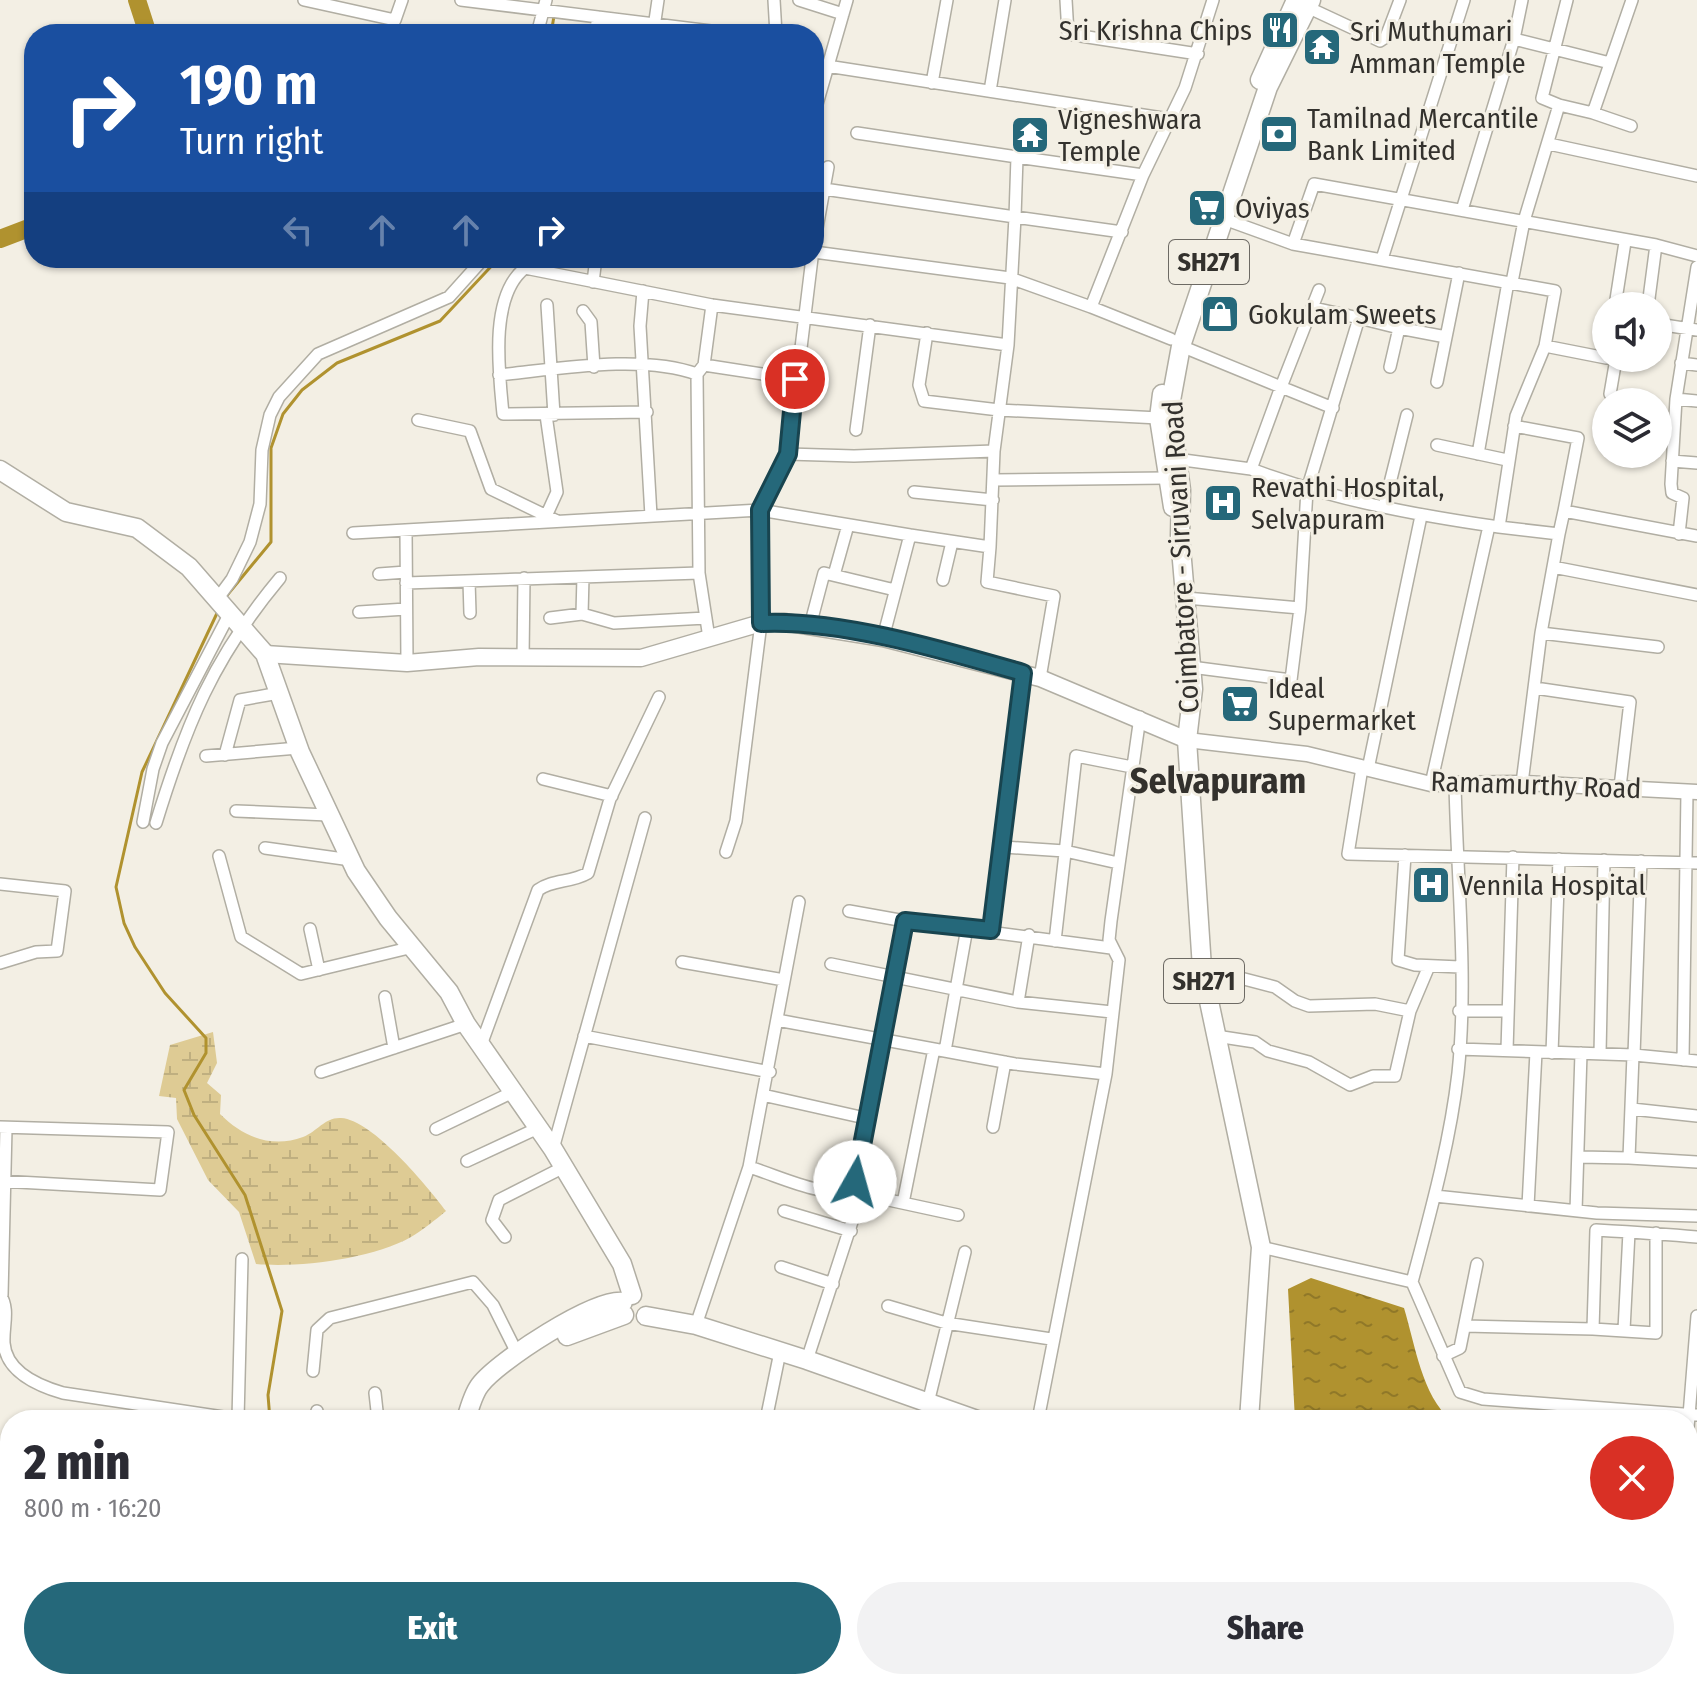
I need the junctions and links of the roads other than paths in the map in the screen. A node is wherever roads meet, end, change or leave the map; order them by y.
1 (304, 0) edge
2 (402, 0) edge
3 (546, 0) edge
4 (658, 0) edge
5 (774, 0) edge
6 (799, 0) edge
7 (847, 0) edge
8 (947, 0) edge
9 (1005, 0) edge
10 (1066, 0) edge
11 (1213, 0) edge
12 (1400, 0) edge
13 (1464, 0) edge
14 (1522, 0) edge
15 (1567, 0) edge
16 (1632, 0) edge
17 (469, 1) edge
18 (493, 2) edge
19 (1298, 2) edge
20 (536, 8) edge
21 (843, 14) junction
22 (598, 17) junction
23 (597, 24) edge
24 (630, 24) edge
25 (654, 24) edge
26 (775, 24) edge
27 (1514, 39) junction
28 (1555, 49) junction
29 (1198, 54) junction
30 (1610, 63) junction
31 (827, 66) junction
32 (824, 77) edge
33 (932, 83) junction
34 (990, 91) junction
35 (1559, 105) junction
36 (1593, 113) junction
37 (1169, 119) junction
38 (1631, 126) dead end
39 (857, 133) dead end
40 (1549, 144) junction
41 (1017, 157) junction
42 (828, 167) dead end
43 (1143, 175) junction
44 (1697, 176) edge
45 (824, 177) edge
46 (824, 190) edge
47 (1398, 200) junction
48 (1462, 210) junction
49 (1015, 217) junction
50 (1224, 219) junction
51 (1524, 221) junction
52 (1122, 232) junction
53 (1625, 242) junction
54 (1293, 244) junction
55 (1656, 245) junction
56 (824, 256) edge
57 (1697, 256) edge
58 (1382, 259) junction
59 (1697, 267) edge
60 (475, 268) edge
61 (595, 268) edge
62 (811, 268) edge
63 (1459, 273) junction
64 (1010, 278) junction
65 (593, 282) junction
66 (1510, 282) junction
67 (1319, 290) dead end
68 (643, 291) junction
69 (1617, 292) edge
70 (1650, 292) edge
71 (547, 305) dead end
72 (712, 305) junction
73 (1091, 307) junction
74 (1314, 308) junction
75 (583, 311) dead end
76 (804, 316) junction
77 (1359, 318) junction
78 (870, 325) junction
79 (1399, 328) junction
80 (1691, 330) edge
81 (927, 333) junction
82 (1446, 337) junction
83 (1176, 343) junction
84 (1008, 345) junction
85 (1545, 346) junction
86 (1592, 355) edge
87 (1681, 363) junction
88 (1697, 365) edge
89 (645, 366) junction
90 (594, 367) junction
91 (1390, 367) dead end
92 (551, 370) junction
93 (700, 370) junction
94 (499, 375) junction
95 (795, 379) junction
96 (1437, 382) dead end
97 (1281, 387) junction
98 (1676, 399) junction
99 (1697, 401) edge
100 (1333, 408) junction
101 (999, 410) junction
102 (647, 412) junction
103 (550, 415) junction
104 (1407, 415) dead end
105 (1159, 418) junction
106 (418, 420) dead end
107 (1514, 426) junction
108 (856, 430) dead end
109 (1437, 445) dead end
110 (994, 451) junction
111 (788, 454) junction
112 (1478, 454) junction
113 (1176, 459) junction
114 (1507, 460) junction
115 (1672, 461) joint
116 (1697, 463) edge
117 (1672, 468) edge
118 (1251, 469) junction
119 (0, 470) edge
120 (1166, 478) junction
121 (994, 480) junction
122 (1307, 490) junction
123 (914, 492) dead end
124 (993, 500) junction
125 (1384, 507) junction
126 (760, 510) junction
127 (1564, 511) junction
128 (699, 513) junction
129 (651, 516) junction
130 (1421, 516) junction
131 (552, 518) junction
132 (848, 525) junction
133 (1494, 526) junction
134 (406, 530) junction
135 (353, 533) dead end
136 (1559, 534) junction
137 (1679, 534) junction
138 (910, 535) junction
139 (1697, 536) edge
140 (1180, 537) junction
141 (952, 542) junction
142 (990, 547) junction
143 (1553, 567) junction
144 (699, 573) junction
145 (379, 574) dead end
146 (834, 575) junction
147 (583, 577) junction
148 (280, 578) dead end
149 (406, 578) junction
150 (524, 578) junction
151 (943, 580) dead end
152 (469, 581) junction
153 (895, 590) junction
154 (1697, 595) edge
155 (1186, 598) junction
156 (1300, 608) junction
157 (406, 609) junction
158 (229, 610) junction
159 (359, 612) dead end
160 (470, 613) dead end
161 (582, 614) junction
162 (550, 618) dead end
163 (706, 618) junction
164 (761, 623) junction
165 (810, 626) junction
166 (1541, 633) junction
167 (709, 638) junction
168 (883, 638) junction
169 (1658, 647) dead end
170 (265, 654) junction
171 (523, 658) junction
172 (407, 663) junction
173 (1191, 667) junction
174 (1023, 673) junction
175 (1040, 678) junction
176 (1535, 688) junction
177 (279, 693) junction
178 (659, 697) dead end
179 (1140, 717) junction
180 (1179, 735) junction
181 (298, 748) junction
182 (225, 755) junction
183 (206, 756) dead end
184 (1132, 767) junction
185 (1365, 768) junction
186 (543, 779) dead end
187 (1522, 783) junction
188 (1431, 784) junction
189 (1455, 784) junction
190 (1620, 787) junction
191 (1692, 792) edge
192 (612, 796) junction
193 (236, 811) dead end
194 (328, 815) junction
195 (645, 818) dead end
196 (143, 822) dead end
197 (156, 823) dead end
198 (1004, 847) junction
199 (265, 848) dead end
200 (1065, 851) junction
201 (726, 852) dead end
202 (1405, 855) junction
203 (219, 856) dead end
204 (1513, 857) junction
205 (1457, 858) junction
206 (1559, 859) junction
207 (351, 860) junction
208 (1604, 860) junction
209 (1641, 861) junction
210 (1118, 863) junction
211 (1692, 863) edge
212 (0, 884) edge
213 (799, 902) dead end
214 (849, 911) dead end
215 (905, 921) junction
216 (967, 928) junction
217 (310, 929) dead end
218 (991, 930) junction
219 (1029, 935) junction
220 (1055, 941) junction
221 (413, 947) junction
222 (1111, 948) junction
223 (682, 962) dead end
224 (0, 963) edge
225 (831, 964) dead end
226 (1429, 966) junction
227 (1460, 967) junction
228 (1202, 968) junction
229 (319, 970) junction
230 (894, 978) junction
231 (784, 980) junction
232 (956, 991) junction
233 (385, 997) dead end
234 (1018, 1002) junction
235 (1410, 1011) junction
236 (1459, 1011) junction
237 (1508, 1011) junction
238 (1112, 1012) junction
239 (777, 1020) junction
240 (466, 1024) junction
241 (584, 1036) junction
242 (1216, 1036) junction
243 (883, 1039) junction
244 (481, 1045) junction
245 (394, 1048) junction
246 (1458, 1049) junction
247 (940, 1050) junction
248 (1507, 1050) junction
249 (1536, 1052) junction
250 (1552, 1053) junction
251 (1581, 1053) junction
252 (1600, 1054) junction
253 (1633, 1055) junction
254 (1683, 1060) junction
255 (1697, 1061) edge
256 (1005, 1062) junction
257 (321, 1072) dead end
258 (770, 1072) junction
259 (1106, 1074) junction
260 (513, 1092) junction
261 (763, 1095) junction
262 (1632, 1109) junction
263 (1697, 1116) edge
264 (865, 1118) junction
265 (993, 1127) dead end
266 (3, 1128) edge
267 (538, 1128) junction
268 (436, 1129) dead end
269 (553, 1149) junction
270 (1580, 1157) junction
271 (1629, 1158) junction
272 (467, 1161) dead end
273 (1697, 1162) edge
274 (564, 1167) junction
275 (749, 1167) junction
276 (2, 1181) edge
277 (860, 1192) junction
278 (1435, 1196) junction
279 (903, 1203) junction
280 (1528, 1206) junction
281 (784, 1211) dead end
282 (1576, 1211) junction
283 (1597, 1213) junction
284 (958, 1215) dead end
285 (1697, 1216) edge
286 (1596, 1230) junction
287 (851, 1231) junction
288 (1629, 1232) junction
289 (1656, 1233) junction
290 (505, 1237) dead end
291 (1697, 1237) edge
292 (1261, 1247) junction
293 (965, 1252) dead end
294 (242, 1259) dead end
295 (1477, 1264) dead end
296 (781, 1267) dead end
297 (1412, 1282) junction
298 (833, 1284) junction
299 (1, 1294) edge
300 (888, 1306) dead end
301 (635, 1307) junction
302 (1697, 1316) edge
303 (688, 1323) junction
304 (946, 1323) junction
305 (1465, 1326) junction
306 (1593, 1329) junction
307 (1624, 1330) junction
308 (1051, 1339) junction
309 (1696, 1351) edge
310 (780, 1352) junction
311 (517, 1353) junction
312 (1443, 1356) junction
313 (807, 1360) junction
314 (313, 1371) dead end
315 (375, 1393) dead end
316 (928, 1403) junction
317 (175, 1410) edge
318 (241, 1410) edge
319 (377, 1410) edge
320 (470, 1410) edge
321 (481, 1410) edge
322 (768, 1410) edge
323 (947, 1410) edge
324 (1040, 1410) edge
325 (1250, 1410) edge
326 (1627, 1410) edge
327 (1693, 1410) edge

1 - 2 street
3 - 20 street
4 - 25 street
5 - 26 street
6 - 21 street
7 - 21 street
8 - 33 street
9 - 34 street
10 - 29 street
11 - 29 street
12 - 19 street
13 - 47 street
14 - 27 street
15 - 28 street
16 - 30 street
17 - 18 street
18 - 20 street
19 - 50 main road, Coimbatore - Siruvani Road / SH271
19 - 83 main road
20 - 22 street
21 - 31 street
22 - 23 street
22 - 24 street
27 - 28 street
27 - 48 street
28 - 30 street
28 - 35 street
29 - 37 street
30 - 36 street
31 - 32 street
31 - 33 street
33 - 34 street
34 - 37 street
35 - 36 street
35 - 40 street
36 - 38 street
37 - 43 street
39 - 41 street
40 - 44 street
40 - 51 street
41 - 43 street
41 - 49 street
42 - 45 street
43 - 52 street
46 - 49 street
47 - 48 street
47 - 54 street
47 - 58 street
48 - 51 street
49 - 52 street
49 - 64 street
50 - 54 street
50 - 83 main road, Coimbatore - Siruvani Road / SH271
51 - 53 street
51 - 66 street
52 - 73 street
53 - 55 street
53 - 69 street
54 - 58 street
55 - 57 street
55 - 70 street
56 - 64 street
58 - 63 street
59 - 80 street
60 - 158 street
61 - 65 street
62 - 76 street
63 - 66 street
63 - 82 street
64 - 73 street
64 - 84 street
65 - 68 street
65 - 94 street
66 - 85 street
66 - 112 street
67 - 74 street
68 - 72 street
68 - 89 street
71 - 92 street
72 - 76 street
72 - 93 street
73 - 83 street
74 - 77 street
74 - 97 street
75 - 90 street
76 - 78 street
76 - 95 street
77 - 79 street
77 - 100 street
78 - 81 street
78 - 108 street
79 - 82 street
79 - 91 street
80 - 87 street
81 - 84 street
81 - 101 street
82 - 96 street
83 - 97 street
83 - 105 main road
83 - 113 main road, Coimbatore - Siruvani Road / SH271
84 - 101 street
85 - 86 street
85 - 107 street
87 - 88 street
87 - 98 street
89 - 90 street
89 - 93 street
89 - 102 street
90 - 92 street
92 - 94 street
92 - 103 street
93 - 95 street
93 - 128 street
94 - 103 street
95 - 111 street
97 - 100 street
97 - 118 street
98 - 99 street
98 - 115 street
100 - 122 street
101 - 105 street
101 - 110 street
102 - 103 street
102 - 129 street
103 - 131 street
104 - 125 street
105 - 120 main road
106 - 131 street
107 - 114 street
107 - 127 street
109 - 112 street
110 - 111 street
110 - 121 street
111 - 126 street
112 - 114 street
113 - 118 street
113 - 140 main road, Coimbatore - Siruvani Road / SH271
114 - 133 street
115 - 116 street
117 - 137 street
118 - 122 street
119 - 158 main road
120 - 121 street
120 - 140 main road
121 - 124 street
122 - 125 street
122 - 156 street
123 - 124 street
124 - 142 street
125 - 130 street
126 - 128 street
126 - 132 street
126 - 164 street
127 - 136 street
127 - 137 street
128 - 129 street
128 - 144 street
129 - 131 street
130 - 133 street
130 - 185 street
131 - 134 street
132 - 138 street
132 - 146 street
133 - 136 street
133 - 188 street
134 - 135 street
134 - 149 street
136 - 143 street
137 - 139 street
138 - 141 street
138 - 153 street
140 - 155 main road, Coimbatore - Siruvani Road / SH271
141 - 142 street
141 - 151 street
142 - 175 street
143 - 154 street
143 - 166 street
144 - 147 street
144 - 163 street
145 - 149 street
146 - 153 street
146 - 165 street
147 - 150 street
147 - 161 street
148 - 158 street
149 - 152 street
149 - 157 street
150 - 152 street
150 - 171 street
152 - 160 street
153 - 168 street
155 - 156 street
155 - 173 main road, Coimbatore - Siruvani Road / SH271
156 - 173 street
157 - 159 street
157 - 172 street
158 - 170 main road
158 - 196 street
158 - 197 street
161 - 162 street
161 - 163 street
163 - 167 street
164 - 165 main road
164 - 167 main road
164 - 201 street
165 - 168 main road
166 - 169 street
166 - 176 street
167 - 171 main road
168 - 174 main road
170 - 172 main road
170 - 177 main road
171 - 172 main road
173 - 180 main road, Coimbatore - Siruvani Road / SH271
174 - 175 main road
174 - 198 street
175 - 179 main road
176 - 187 street
176 - 190 street
177 - 181 main road
177 - 182 street
178 - 192 street
179 - 180 main road
179 - 184 street
180 - 185 street, Ramamurthy Road
180 - 228 main road, Coimbatore - Siruvani Road / SH271
181 - 182 street
181 - 194 main road
182 - 183 street
184 - 200 street
184 - 210 street
185 - 188 street, Ramamurthy Road
185 - 202 street
186 - 192 street
187 - 189 street, Ramamurthy Road
187 - 190 street, Ramamurthy Road
188 - 189 street, Ramamurthy Road
189 - 205 street
190 - 191 street, Ramamurthy Road
191 - 211 street
192 - 244 street
193 - 194 street
194 - 207 main road
195 - 241 street
198 - 200 street
198 - 218 street
199 - 207 street
200 - 210 street
200 - 220 street
202 - 205 street
202 - 226 street
203 - 229 street
204 - 205 street
204 - 206 street
204 - 237 street
205 - 227 street
206 - 208 street
206 - 250 street
207 - 221 main road
208 - 209 street
208 - 252 street
209 - 211 street
209 - 253 street
210 - 222 street
211 - 254 street
212 - 224 street
213 - 231 street
214 - 215 street
215 - 216 street
215 - 230 street
216 - 218 street
216 - 232 street
217 - 229 street
218 - 219 street
219 - 220 street
219 - 234 street
220 - 222 street
221 - 229 street
221 - 240 main road
222 - 238 street
223 - 231 street
225 - 230 street
226 - 227 street
226 - 235 street
227 - 236 street
228 - 235 street
228 - 242 main road, Coimbatore - Siruvani Road / SH271
230 - 232 street
230 - 243 street
231 - 239 street
232 - 234 street
232 - 247 street
233 - 245 street
234 - 238 street
235 - 242 street
236 - 237 street
236 - 246 street
237 - 248 street
238 - 259 street
239 - 243 street
239 - 258 street
240 - 244 main road
240 - 245 street
241 - 258 street
241 - 269 street
242 - 292 main road, Coimbatore - Siruvani Road / SH271
243 - 247 street
243 - 264 street
244 - 260 main road
245 - 257 street
246 - 248 street
246 - 278 street
247 - 256 street
247 - 279 street
248 - 249 street
249 - 250 street
249 - 280 street
250 - 251 street
251 - 252 street
251 - 270 street
252 - 253 street
253 - 254 street
253 - 262 street
254 - 255 street
256 - 259 street
256 - 265 street
258 - 261 street
259 - 308 street
260 - 267 main road
260 - 268 street
261 - 264 street
261 - 275 street
262 - 263 street
262 - 271 street
264 - 277 street
266 - 276 street
266 - 276 street
267 - 269 main road
267 - 272 street
269 - 274 main road
270 - 271 street
270 - 282 street
271 - 273 street
274 - 290 street
274 - 301 main road
275 - 277 street
275 - 303 street
276 - 299 street
277 - 279 street
277 - 287 street
278 - 280 street
278 - 297 street
279 - 284 street
280 - 282 street
281 - 287 street
282 - 283 street
283 - 285 street
283 - 286 street
286 - 288 street
286 - 306 street
287 - 298 street
288 - 289 street
288 - 307 street
289 - 291 street
289 - 307 street
292 - 297 street
292 - 325 main road, Coimbatore - Siruvani Road / SH271
293 - 304 street
294 - 318 street
295 - 305 street
296 - 298 street
297 - 312 street
298 - 313 street
299 - 317 street
300 - 304 street
301 - 303 main road
301 - 311 main road
301 - 321 main road
302 - 309 street
303 - 310 main road
304 - 308 street
304 - 316 street
305 - 306 street
305 - 312 street
306 - 307 street
308 - 324 street
309 - 327 street
310 - 313 main road
310 - 322 street
311 - 314 street
311 - 320 main road
312 - 326 street
313 - 316 main road
315 - 319 street
316 - 323 main road

